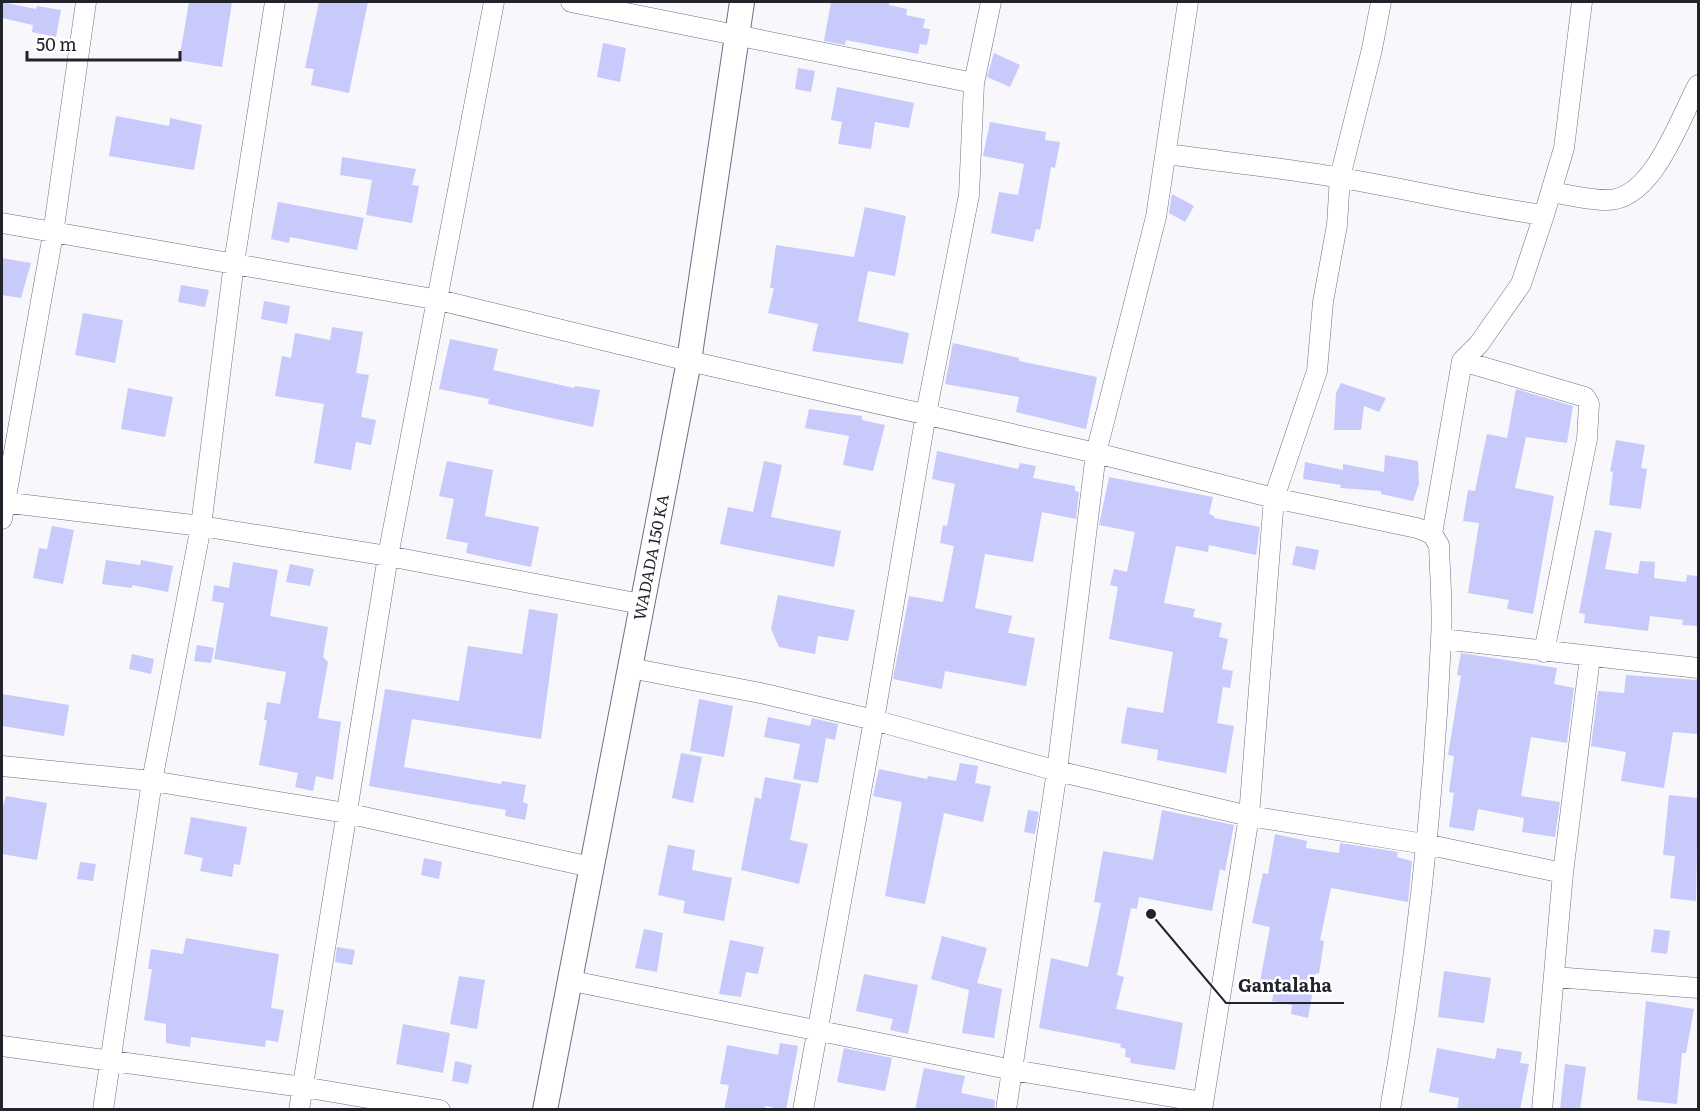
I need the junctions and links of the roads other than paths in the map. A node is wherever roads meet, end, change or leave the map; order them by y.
1 (86, 2) edge
2 (275, 2) edge
3 (494, 2) edge
4 (571, 2) edge
5 (742, 2) edge
6 (991, 2) edge
7 (1188, 2) edge
8 (1381, 2) edge
9 (1582, 2) edge
10 (737, 36) junction
11 (974, 83) junction
12 (1698, 85) edge
13 (1167, 154) junction
14 (1340, 177) junction
15 (1551, 192) junction
16 (1544, 215) junction
17 (2, 223) edge
18 (53, 234) junction
19 (234, 263) junction
20 (439, 300) junction
21 (689, 361) junction
22 (1462, 361) junction
23 (926, 414) junction
24 (1096, 453) junction
25 (1274, 498) junction
26 (2, 508) edge
27 (201, 526) junction
28 (1432, 534) junction
29 (388, 556) junction
30 (641, 604) junction
31 (1442, 639) junction
32 (1544, 652) junction
33 (1590, 657) junction
34 (630, 668) junction
35 (1698, 668) edge
36 (874, 720) junction
37 (2, 766) edge
38 (1057, 771) junction
39 (152, 781) junction
40 (346, 813) junction
41 (1248, 816) junction
42 (1425, 844) junction
43 (591, 867) junction
44 (1563, 873) junction
45 (1554, 977) junction
46 (572, 981) junction
47 (1698, 988) edge
48 (816, 1032) junction
49 (2, 1046) edge
50 (108, 1060) junction
51 (1013, 1070) junction
52 (303, 1087) junction
53 (1202, 1106) edge
54 (103, 1110) edge
55 (299, 1110) edge
56 (440, 1110) edge
57 (545, 1110) edge
58 (803, 1110) edge
59 (1006, 1110) edge
60 (1390, 1110) edge
61 (1542, 1110) edge

1 - 18 street
2 - 19 street
3 - 20 street
4 - 10 street
5 - 10 street, WADADA 150 KA
6 - 11 street
7 - 13 street
8 - 14 street
9 - 15 street
10 - 11 street
10 - 21 street, WADADA 150 KA
11 - 23 street
12 - 15 street
13 - 14 street
13 - 24 street
14 - 16 street
14 - 25 street
15 - 16 street
16 - 22 street
17 - 18 street
18 - 19 street
18 - 26 street
19 - 20 street
19 - 27 street
20 - 21 street
20 - 29 street
21 - 23 street
21 - 30 street, WADADA 150 KA
22 - 28 street
22 - 32 street
23 - 24 street
23 - 36 street
24 - 25 street
24 - 38 street
25 - 28 street
25 - 41 street
26 - 27 street
27 - 29 street
27 - 39 street
28 - 31 street
29 - 30 street
29 - 40 street
30 - 34 street, WADADA 150 KA
31 - 32 street
31 - 42 street
32 - 33 street
33 - 35 street
33 - 44 street
34 - 36 street
34 - 43 street, WADADA 150 KA
36 - 38 street
36 - 48 street
37 - 39 street
38 - 41 street
38 - 51 street
39 - 40 street
39 - 50 street
40 - 43 street
40 - 52 street
41 - 42 street
41 - 53 street
42 - 44 street
42 - 60 street
43 - 46 street, WADADA 150 KA
44 - 45 street
45 - 47 street
45 - 61 street
46 - 48 street
46 - 57 street, WADADA 150 KA
48 - 51 street
48 - 58 street
49 - 50 street
50 - 52 street
50 - 54 street
51 - 53 street
51 - 59 street
52 - 55 street
52 - 56 street

